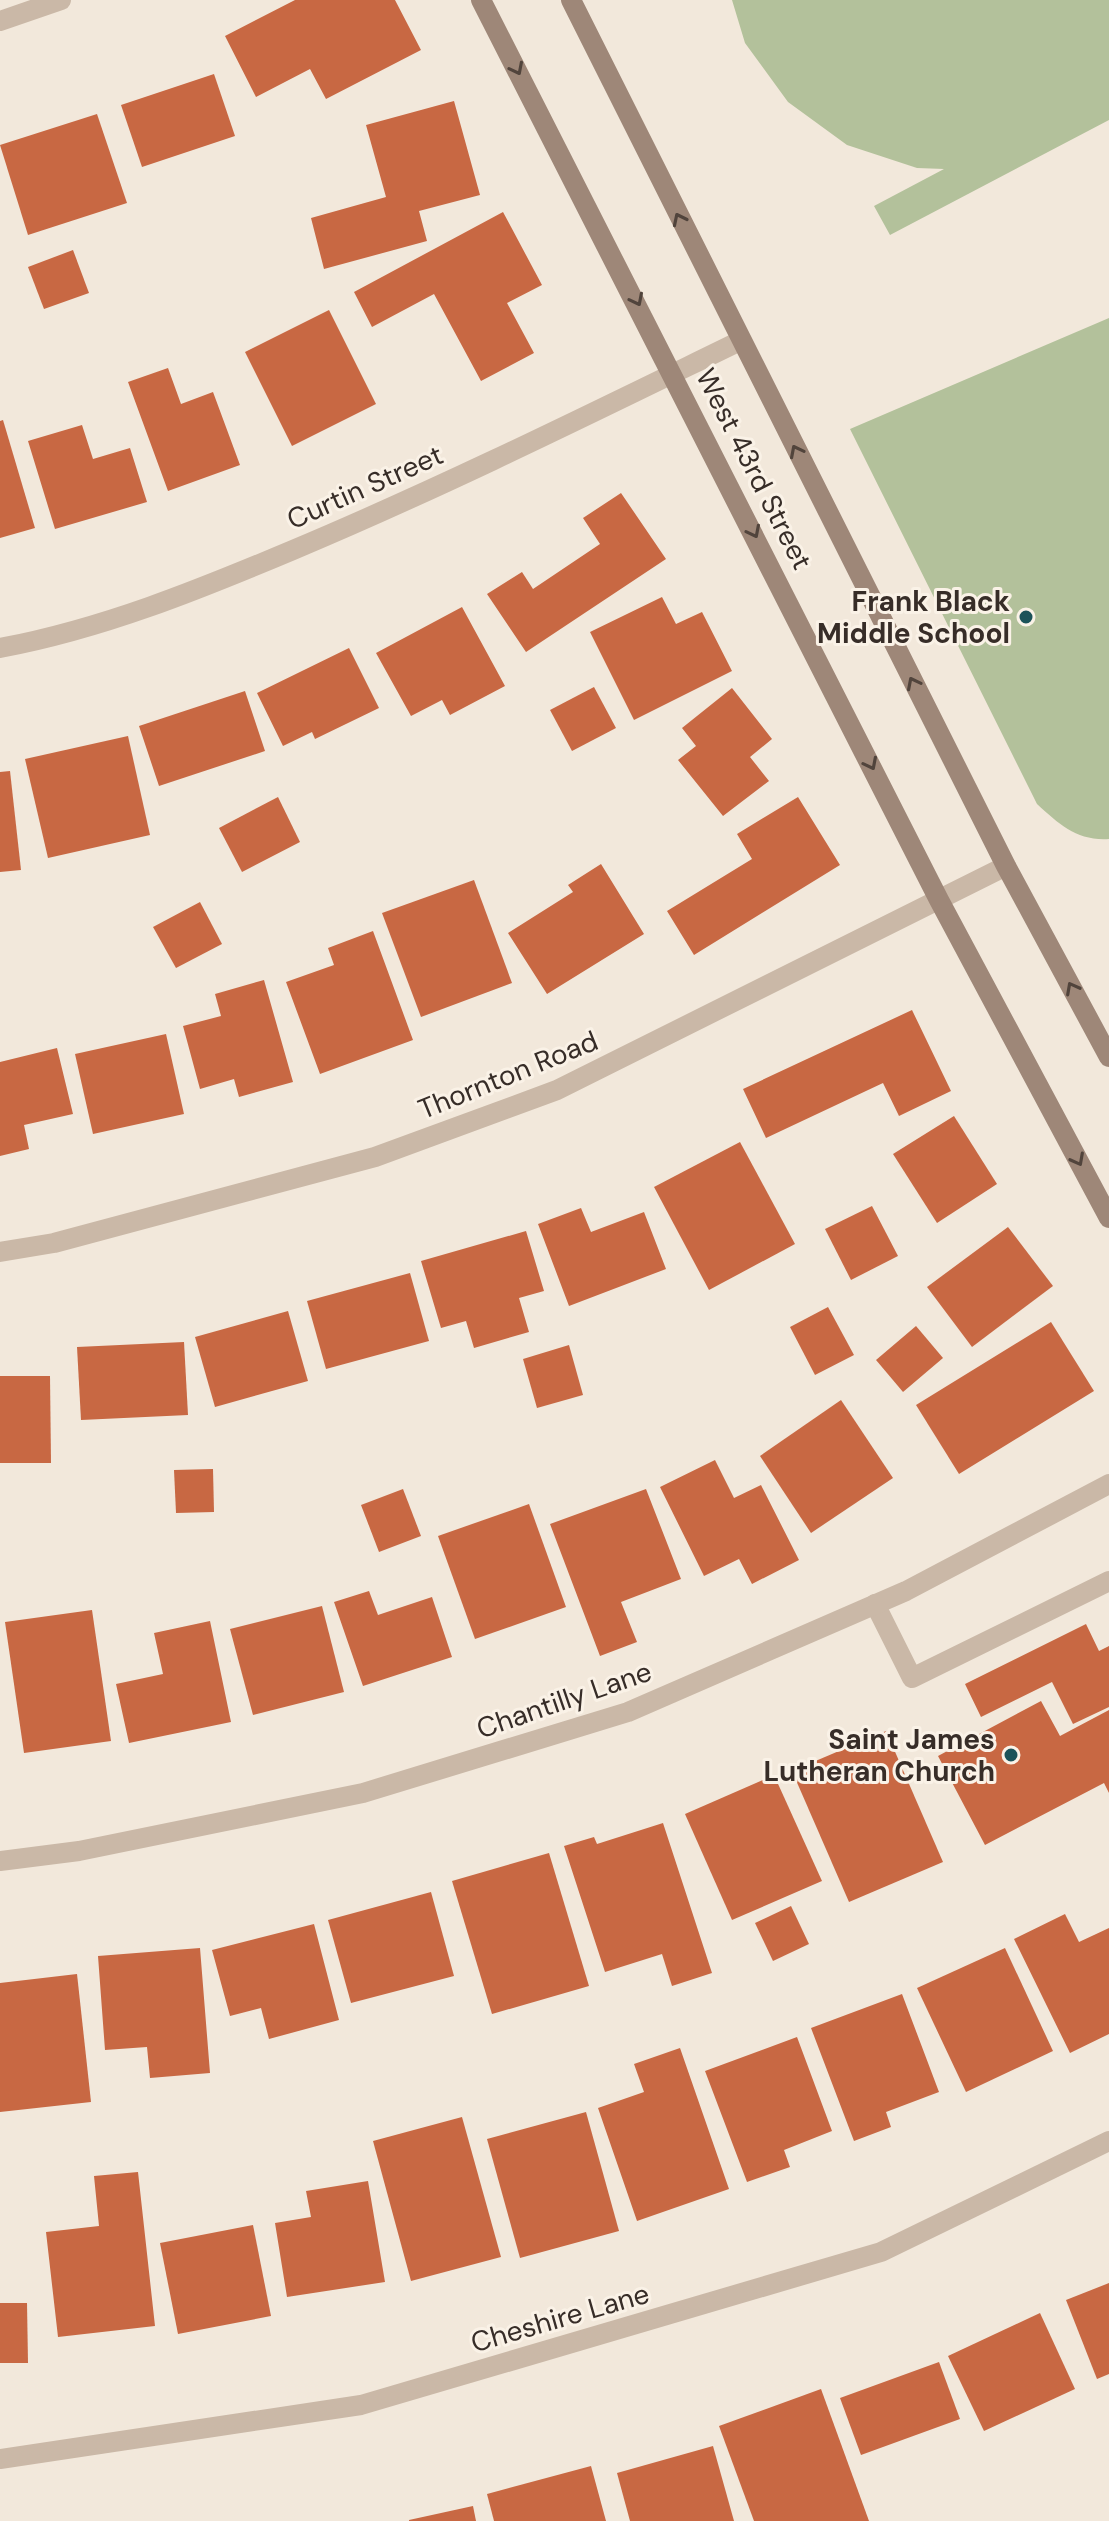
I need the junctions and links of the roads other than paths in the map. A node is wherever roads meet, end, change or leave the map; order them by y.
1 (61, 0) edge
2 (481, 0) edge
3 (571, 0) edge
4 (0, 21) edge
5 (740, 341) junction
6 (674, 373) junction
7 (0, 648) edge
8 (1006, 866) junction
9 (939, 900) junction
10 (1109, 1057) edge
11 (1109, 1218) edge
12 (0, 1252) edge
13 (1109, 1485) edge
14 (1109, 1581) edge
15 (875, 1604) junction
16 (0, 1861) edge
17 (1109, 2141) edge
18 (0, 2459) edge

1 - 4 street
2 -> 6 main road, West 43rd Street
5 -> 3 main road, West 43rd Street
5 - 6 street, Curtin Street
8 -> 5 main road, West 43rd Street
6 - 7 street, Curtin Street
6 -> 9 main road, West 43rd Street
8 - 9 street, Thornton Road
10 -> 8 main road, West 43rd Street
9 -> 11 main road, West 43rd Street
9 - 12 street, Thornton Road
13 - 15 street, Chantilly Lane
14 - 15 street
15 - 16 street, Chantilly Lane
17 - 18 street, Cheshire Lane

